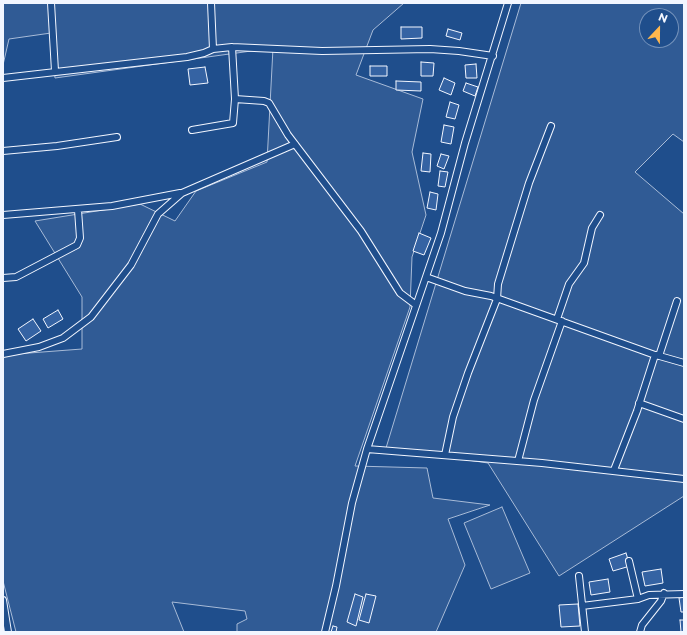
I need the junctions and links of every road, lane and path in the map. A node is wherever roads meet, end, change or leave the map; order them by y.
1 (51, 3) edge
2 (211, 3) edge
3 (508, 3) edge
4 (232, 47) junction
5 (214, 49) junction
6 (493, 56) junction
7 (55, 71) junction
8 (3, 78) edge
9 (235, 99) junction
10 (551, 126) dead end
11 (192, 130) dead end
12 (117, 136) dead end
13 (295, 144) junction
14 (3, 151) edge
15 (182, 193) junction
16 (78, 210) junction
17 (600, 215) dead end
18 (3, 216) edge
19 (426, 277) junction
20 (3, 278) edge
21 (497, 299) junction
22 (676, 301) dead end
23 (416, 305) junction
24 (559, 320) junction
25 (3, 354) edge
26 (657, 355) junction
27 (684, 364) edge
28 (639, 403) junction
29 (684, 419) edge
30 (367, 449) junction
31 (445, 455) junction
32 (518, 461) junction
33 (614, 470) junction
34 (684, 479) edge
35 (629, 561) dead end
36 (579, 576) dead end
37 (664, 593) junction
38 (684, 594) edge
39 (638, 599) junction
40 (3, 600) edge
41 (582, 606) junction
42 (8, 632) edge
43 (325, 632) edge
44 (585, 632) edge
45 (640, 632) edge

1 - 7 street
2 - 5 street
3 - 6 street
4 - 5 street
4 - 6 street
4 - 9 street
5 - 7 street
6 - 19 street
7 - 8 street
9 - 11 street
9 - 13 street
10 - 21 street
12 - 14 street
13 - 15 street
13 - 23 street
15 - 16 street
15 - 25 street
16 - 18 street
16 - 20 street
17 - 24 street
19 - 21 street
19 - 23 street
21 - 24 street
21 - 31 street
22 - 26 street
23 - 30 street
24 - 26 street
24 - 32 street
26 - 27 street
26 - 28 street
28 - 29 street
28 - 33 street
30 - 31 street
30 - 43 street
31 - 32 street
32 - 33 street
33 - 34 street
35 - 39 street
36 - 41 street
37 - 38 street
37 - 39 street
37 - 45 street
39 - 41 street
40 - 42 street
41 - 44 street

